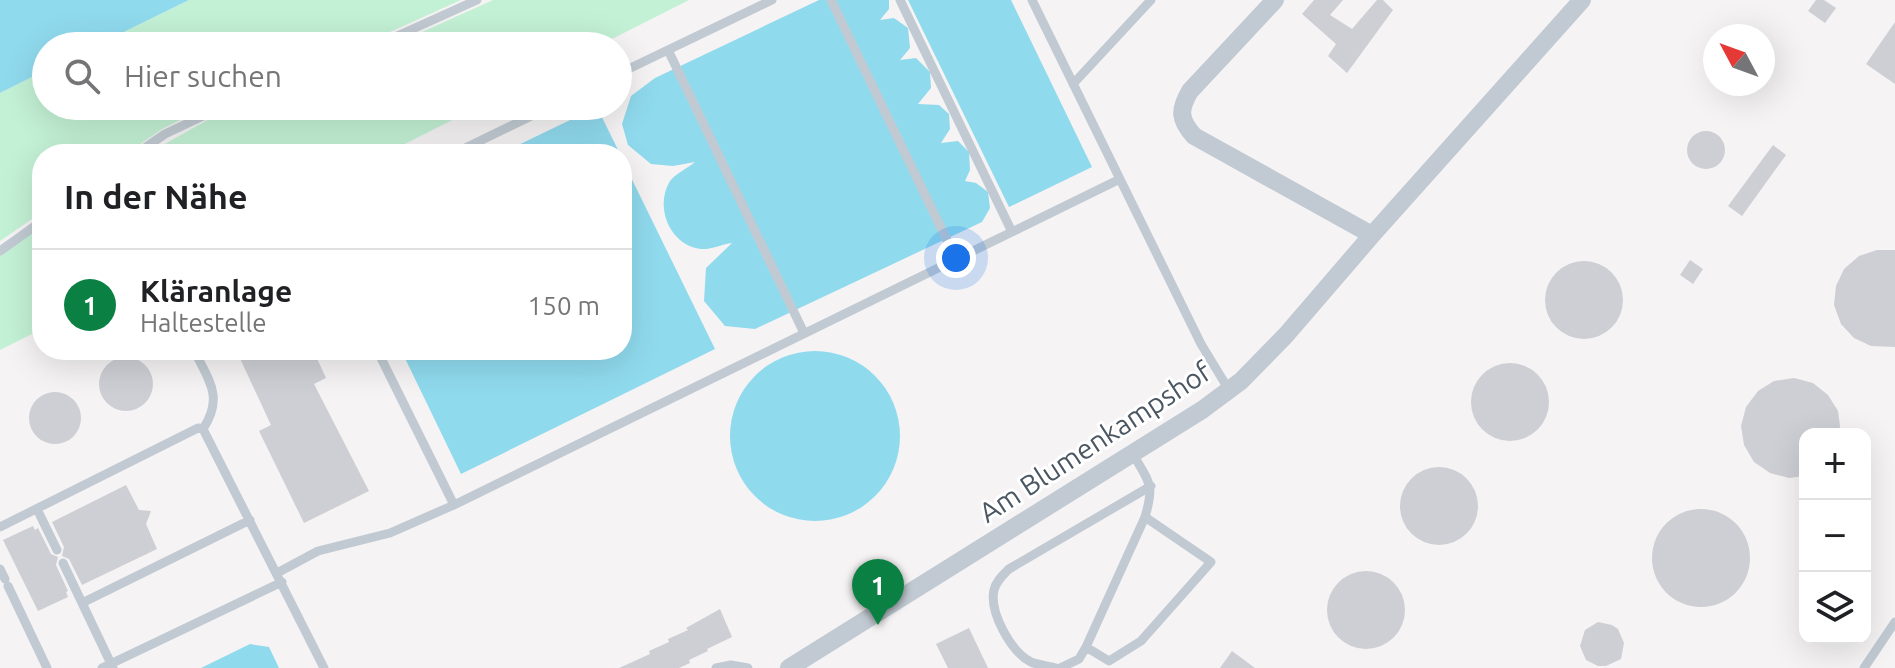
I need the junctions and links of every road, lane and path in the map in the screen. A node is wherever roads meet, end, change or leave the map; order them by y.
1 (477, 0) edge
2 (772, 0) edge
3 (831, 0) edge
4 (900, 0) edge
5 (1032, 0) edge
6 (1151, 0) edge
7 (1275, 0) edge
8 (1582, 0) edge
9 (406, 32) edge
10 (668, 50) junction
11 (632, 67) edge
12 (1073, 84) junction
13 (194, 120) edge
14 (523, 120) edge
15 (150, 144) edge
16 (474, 144) edge
17 (1120, 179) junction
18 (32, 228) edge
19 (1012, 232) junction
20 (1372, 235) junction
21 (0, 251) edge
22 (956, 259) junction
23 (804, 333) junction
24 (198, 360) edge
25 (382, 360) edge
26 (1229, 390) junction
27 (203, 429) junction
28 (1133, 454) junction
29 (1151, 486) junction
30 (454, 505) junction
31 (37, 509) junction
32 (1145, 517) junction
33 (250, 520) junction
34 (0, 527) edge
35 (57, 550) dead end
36 (63, 563) dead end
37 (4, 578) edge
38 (279, 578) junction
39 (82, 603) junction
40 (1895, 622) edge
41 (1086, 647) junction
42 (108, 667) edge
43 (47, 668) edge
44 (324, 668) edge
45 (716, 668) edge
46 (748, 668) edge
47 (789, 668) edge
48 (1058, 668) edge
49 (1864, 668) edge

1 - 9 lane
2 - 10 lane
3 - 22 lane
4 - 19 lane
5 - 12 lane
6 - 12 lane
7 - 20 street
8 - 20 street, Am Blumenkampshof
10 - 11 lane
10 - 23 lane
12 - 17 lane
13 - 15 lane
14 - 16 lane
17 - 19 lane
17 - 26 lane
18 - 21 lane
19 - 22 lane
20 - 26 street, Am Blumenkampshof
22 - 23 lane
23 - 30 lane
24 - 27 lane
25 - 30 lane
26 - 28 street, Am Blumenkampshof
27 - 31 lane
27 - 33 lane
28 - 29 lane
28 - 47 street, Am Blumenkampshof
29 - 32 lane
29 - 48 lane
30 - 38 lane
31 - 34 lane
31 - 35 lane
32 - 41 lane
32 - 41 lane
33 - 38 lane
33 - 39 lane
36 - 39 lane
37 - 43 lane
38 - 42 lane
38 - 44 lane
39 - 42 lane
40 - 49 lane
41 - 48 lane
45 - 46 lane

